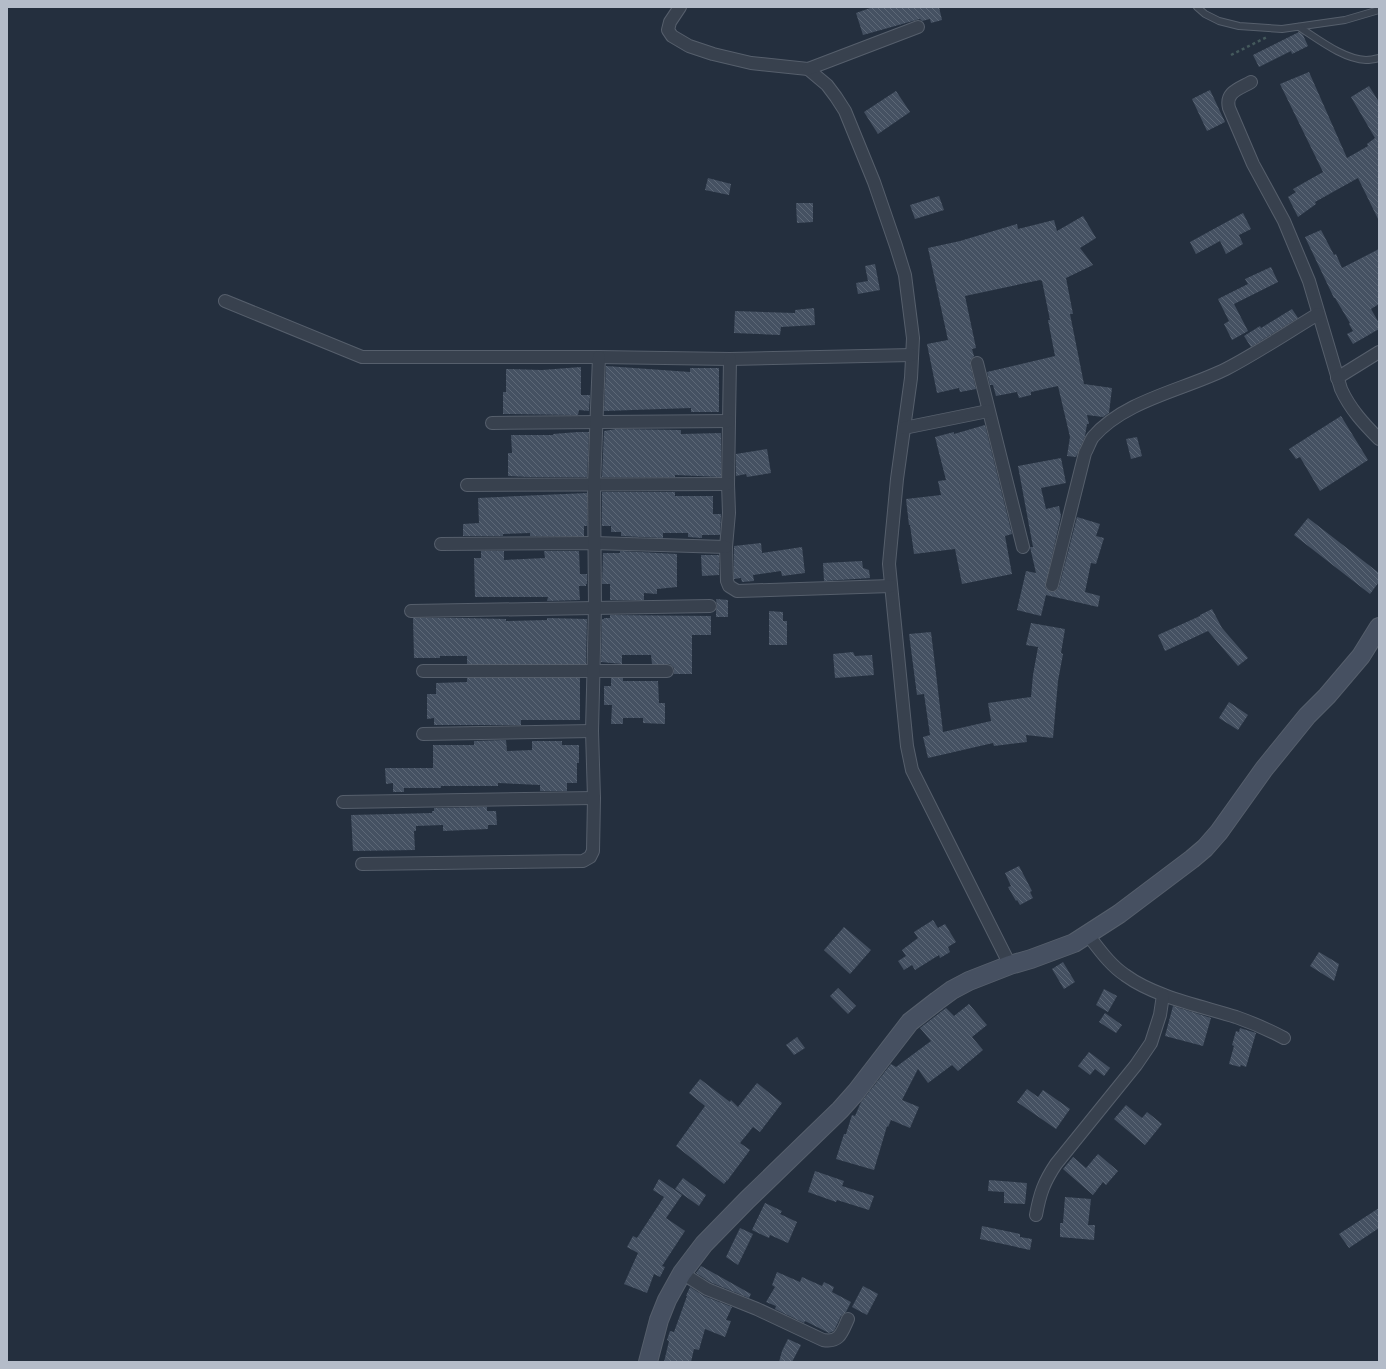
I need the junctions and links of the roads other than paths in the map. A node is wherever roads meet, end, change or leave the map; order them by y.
1 (680, 7) edge
2 (1197, 7) edge
3 (1367, 7) edge
4 (1379, 10) edge
5 (1368, 14) junction
6 (918, 27) dead end
7 (1299, 27) junction
8 (1379, 58) edge
9 (808, 70) junction
10 (1251, 82) dead end
11 (225, 301) dead end
12 (1318, 314) junction
13 (1379, 352) edge
14 (912, 355) junction
15 (599, 357) junction
16 (730, 359) junction
17 (977, 363) dead end
18 (1337, 378) junction
19 (988, 411) junction
20 (729, 421) junction
21 (595, 422) junction
22 (492, 423) dead end
23 (904, 428) junction
24 (1379, 440) edge
25 (594, 484) junction
26 (728, 484) junction
27 (466, 485) dead end
28 (594, 543) junction
29 (441, 544) dead end
30 (726, 547) junction
31 (1022, 548) dead end
32 (1052, 585) dead end
33 (891, 586) junction
34 (710, 606) dead end
35 (594, 607) junction
36 (411, 611) dead end
37 (1379, 627) edge
38 (423, 671) dead end
39 (593, 671) junction
40 (667, 671) dead end
41 (592, 731) junction
42 (423, 734) dead end
43 (594, 798) junction
44 (343, 802) dead end
45 (362, 864) dead end
46 (1088, 935) junction
47 (1010, 965) junction
48 (1163, 995) junction
49 (1284, 1038) dead end
50 (1036, 1215) dead end
51 (682, 1273) junction
52 (848, 1319) dead end
53 (648, 1362) edge

1 - 9 street
2 - 7 lane
3 - 5 lane
4 - 5 lane
5 - 7 lane
6 - 9 street
7 - 8 lane
9 - 14 street
10 - 12 street
11 - 15 street
12 - 18 street
12 - 32 street
13 - 18 street
14 - 16 street
14 - 23 street
15 - 16 street
15 - 21 street
16 - 20 street
17 - 19 street
18 - 24 street
19 - 23 street
19 - 31 street
20 - 21 street
20 - 26 street
21 - 22 street
21 - 25 street
23 - 33 street
25 - 26 street
25 - 27 street
25 - 28 street
26 - 30 street
28 - 29 street
28 - 30 street
28 - 35 street
30 - 33 street
33 - 47 street
34 - 35 street
35 - 36 street
35 - 39 street
37 - 46 street
38 - 39 street
39 - 40 street
39 - 41 street
41 - 42 street
41 - 43 street
43 - 44 street
43 - 45 street
46 - 47 street
46 - 48 street
47 - 51 street
48 - 49 street
48 - 50 street
51 - 52 street
51 - 53 street

